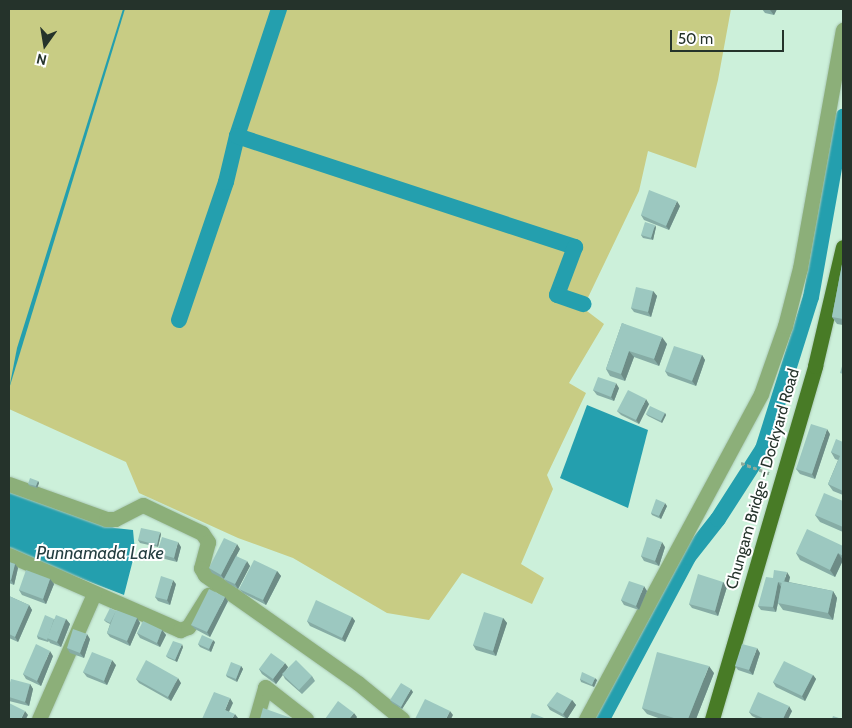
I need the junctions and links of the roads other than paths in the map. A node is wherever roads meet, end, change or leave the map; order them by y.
1 (843, 30) edge
2 (843, 247) edge
3 (9, 484) edge
4 (9, 555) edge
5 (216, 583) junction
6 (94, 594) junction
7 (39, 719) edge
8 (256, 719) edge
9 (306, 719) edge
10 (402, 719) edge
11 (586, 719) edge
12 (712, 719) edge

1 - 11 street
2 - 12 main road, Chungam Bridge - Dockyard Road
3 - 5 street
4 - 6 street
5 - 6 street
5 - 10 street
6 - 7 street
8 - 9 street

